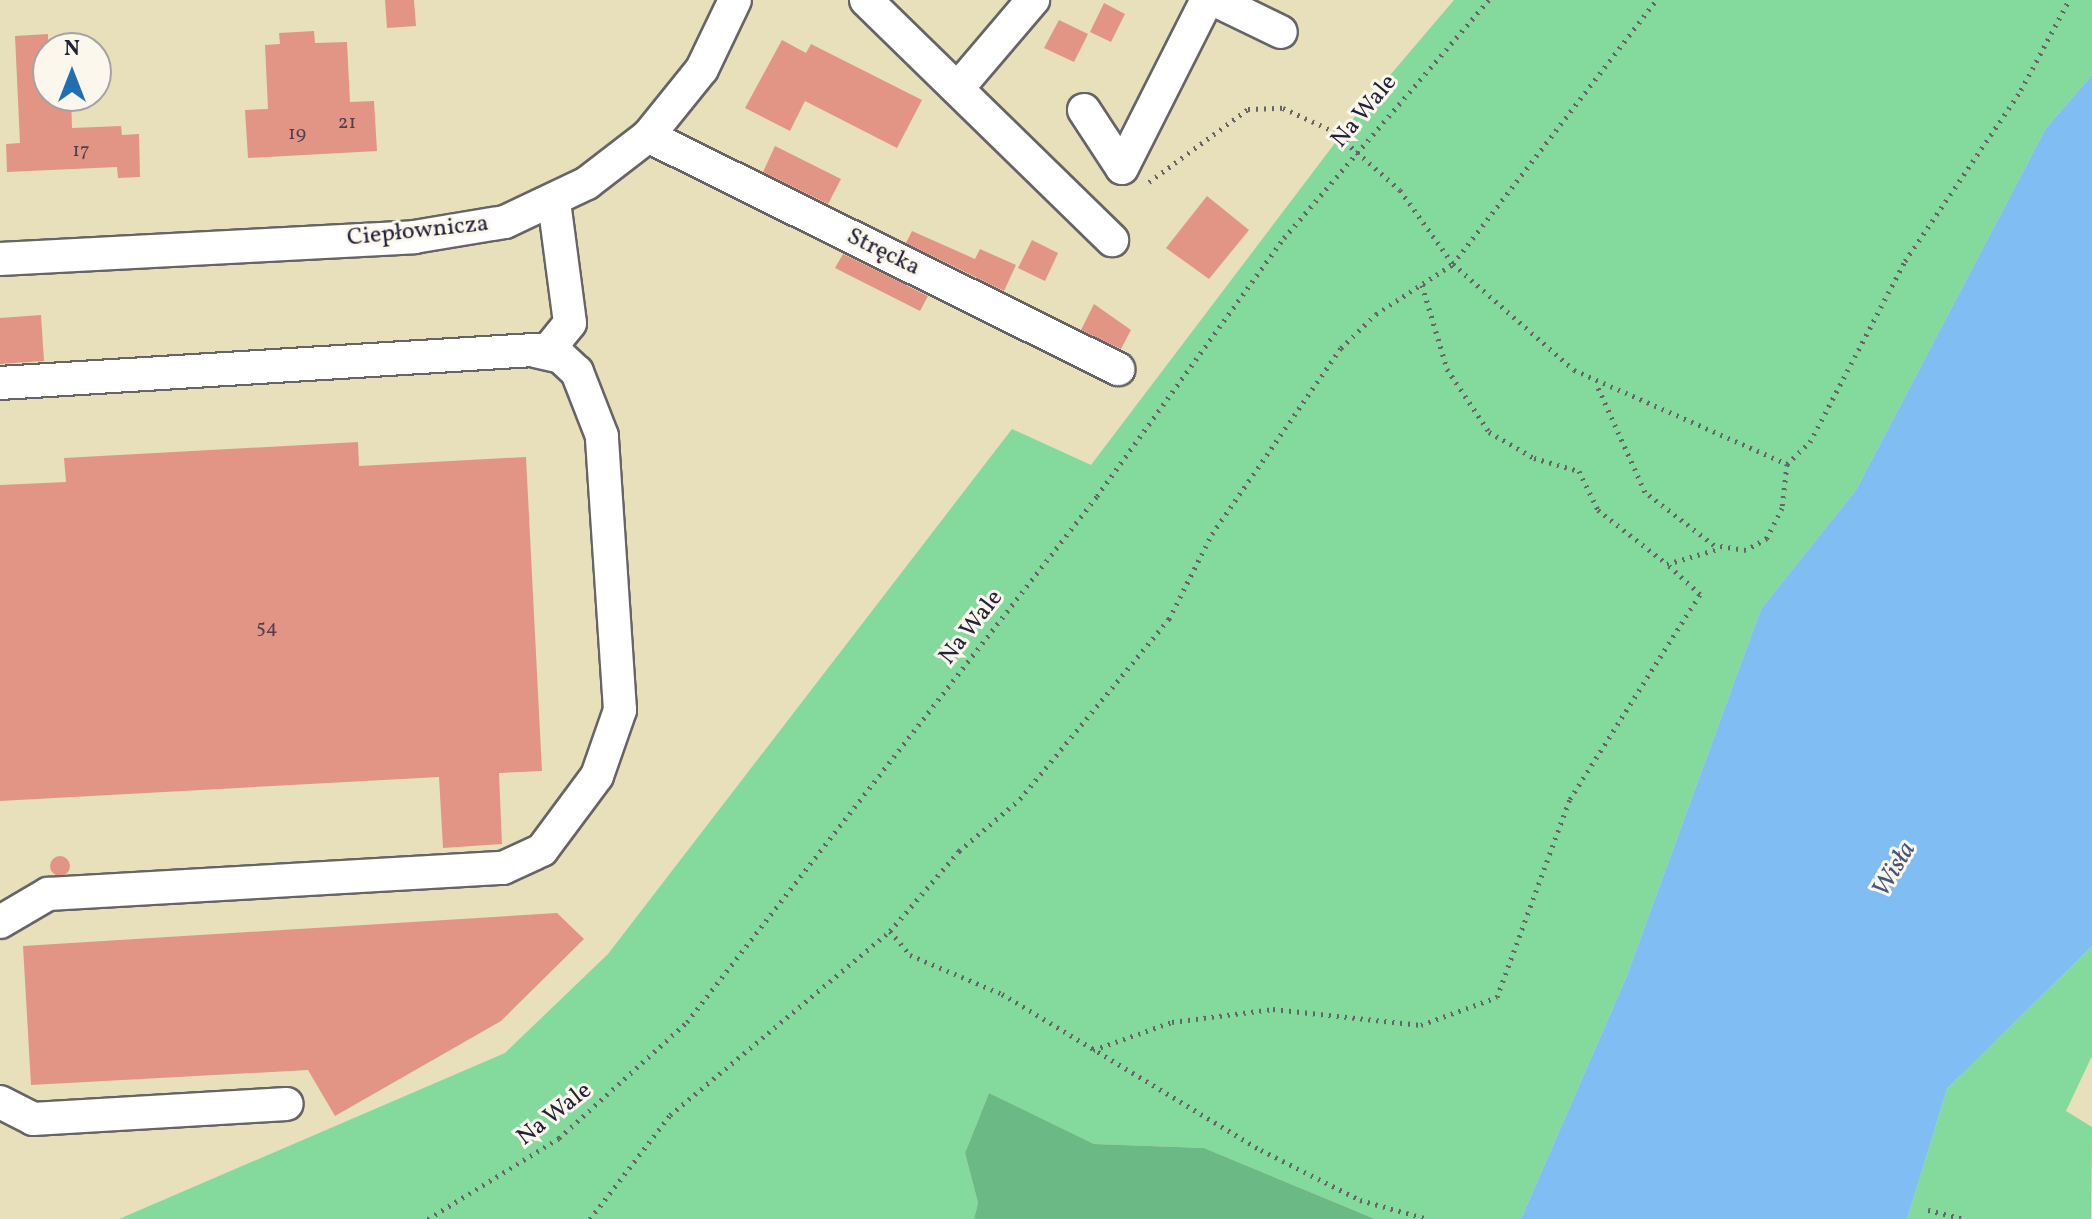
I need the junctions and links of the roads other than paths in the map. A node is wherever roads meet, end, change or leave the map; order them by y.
1 (735, 0) edge
2 (866, 0) edge
3 (1033, 0) edge
4 (1207, 0) edge
5 (1215, 0) edge
6 (1281, 32) dead end
7 (958, 88) junction
8 (1084, 110) dead end
9 (648, 136) junction
10 (554, 202) junction
11 (1112, 240) dead end
12 (0, 259) edge
13 (570, 316) junction
14 (536, 351) junction
15 (1118, 369) dead end
16 (0, 383) edge
17 (585, 385) junction
18 (0, 922) edge
19 (0, 1102) edge
20 (287, 1104) dead end

1 - 9 street, Ciepłownicza
2 - 7 street
3 - 7 street
4 - 8 street
5 - 6 street
7 - 11 street
9 - 10 street, Ciepłownicza
9 - 15 street, Stręcka
10 - 12 street, Ciepłownicza
10 - 13 street
13 - 14 street
13 - 17 street
14 - 16 street
14 - 17 street
17 - 18 street
19 - 20 street

